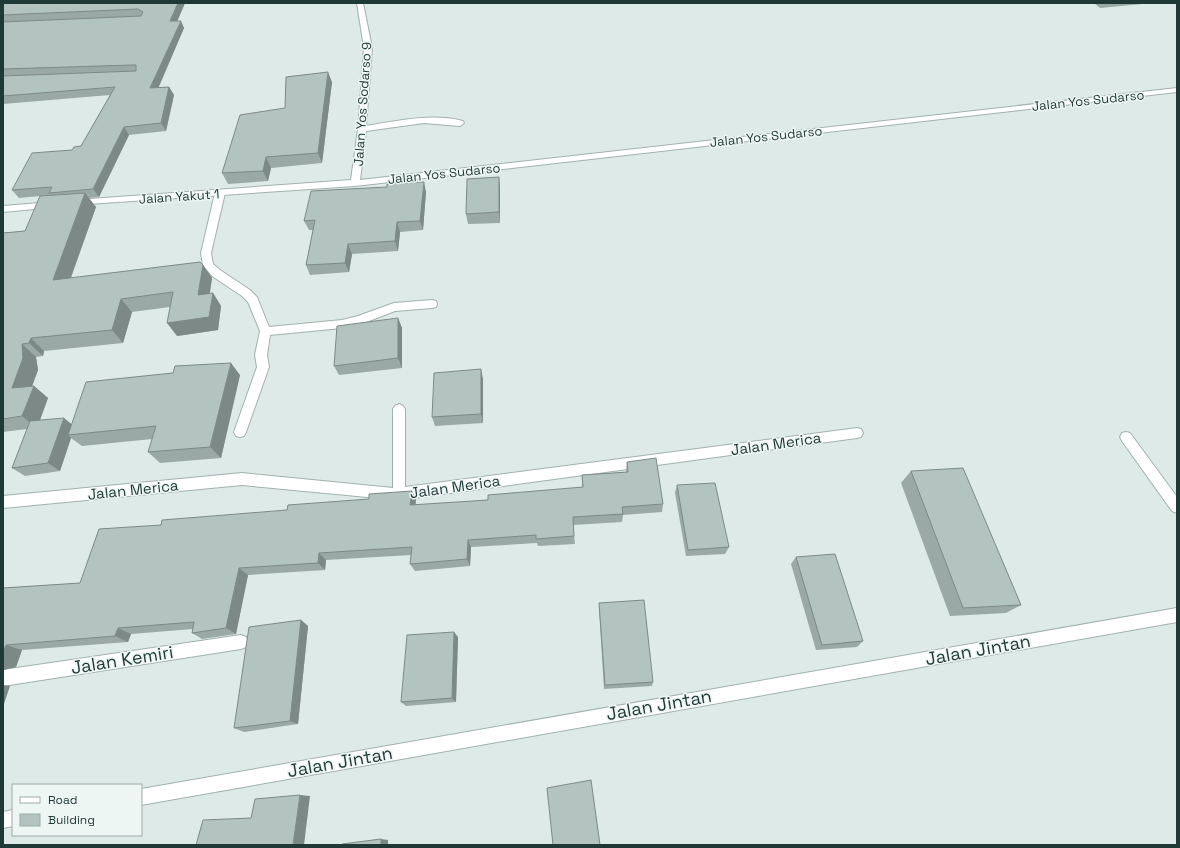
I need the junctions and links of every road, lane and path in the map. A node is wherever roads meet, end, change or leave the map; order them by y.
1 (360, 3) edge
2 (1177, 90) edge
3 (1167, 91) junction
4 (1177, 99) edge
5 (460, 122) dead end
6 (362, 129) junction
7 (355, 183) junction
8 (220, 193) junction
9 (3, 208) edge
10 (432, 304) dead end
11 (265, 331) junction
12 (399, 409) dead end
13 (240, 432) dead end
14 (858, 433) dead end
15 (1126, 437) dead end
16 (399, 494) junction
17 (3, 502) edge
18 (1177, 507) edge
19 (1177, 615) edge
20 (241, 642) dead end
21 (3, 678) edge
22 (142, 797) edge

1 - 6 street, Jalan Yos Sodarso 9
2 - 3 street, Jalan Yos Sudarso
3 - 4 street
3 - 7 street, Jalan Yos Sudarso
5 - 6 street
6 - 7 street, Jalan Yos Sodarso 9
7 - 8 street, Jalan Yakut 1
8 - 9 street, Jalan Yakut 1
8 - 11 street
10 - 11 street
11 - 13 street
12 - 16 street
14 - 16 street, Jalan Merica
15 - 18 street
16 - 17 street, Jalan Merica
19 - 22 street, Jalan Jintan
20 - 21 street, Jalan Kemiri

